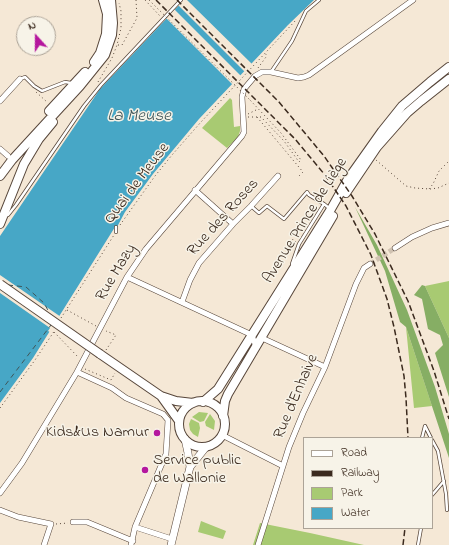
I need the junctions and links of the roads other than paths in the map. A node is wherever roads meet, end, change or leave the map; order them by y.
1 (103, 0) edge
2 (111, 0) edge
3 (181, 0) edge
4 (319, 0) edge
5 (413, 0) edge
6 (449, 67) edge
7 (271, 72) junction
8 (20, 78) joint
9 (449, 79) edge
10 (430, 82) junction
11 (74, 84) junction
12 (435, 89) junction
13 (0, 101) edge
14 (56, 107) junction
15 (0, 149) edge
16 (8, 156) junction
17 (0, 167) edge
18 (0, 176) edge
19 (278, 176) dead end
20 (195, 190) junction
21 (324, 204) junction
22 (251, 206) junction
23 (331, 209) junction
24 (2, 214) edge
25 (449, 223) edge
26 (0, 224) edge
27 (233, 224) junction
28 (116, 227) dead end
29 (116, 232) road end
30 (395, 248) tunnel mouth
31 (370, 264) tunnel mouth
32 (127, 277) junction
33 (287, 280) junction
34 (0, 284) edge
35 (182, 302) junction
36 (252, 335) junction
37 (262, 338) junction
38 (256, 347) junction
39 (325, 367) junction
40 (79, 373) junction
41 (161, 396) junction
42 (202, 402) junction
43 (194, 403) junction
44 (223, 416) junction
45 (179, 421) junction
46 (222, 435) junction
47 (422, 437) edge
48 (431, 437) edge
49 (185, 439) junction
50 (433, 441) edge
51 (206, 447) junction
52 (282, 466) junction
53 (190, 467) junction
54 (444, 481) junction
55 (0, 493) edge
56 (433, 494) edge
57 (0, 510) edge
58 (448, 510) dead end
59 (73, 522) road end
60 (135, 527) junction
61 (421, 529) edge
62 (171, 542) edge
63 (132, 543) edge
64 (44, 545) edge
65 (258, 545) edge
66 (418, 545) edge

1 - 11 main road
2 - 14 main road
3 - 24 lane
4 - 7 lane
5 - 7 street
6 - 10 main road, Avenue Prince de Liège
7 - 20 street, Rue Mazy
8 - 11 lane
8 - 13 street
9 - 12 main road, Avenue Prince de Liège
10 - 12 main road
10 - 23 main road, Avenue Prince de Liège
11 - 14 main road
12 - 37 main road, Avenue Prince de Liège
14 - 16 main road
14 - 18 main road
14 - 24 main road
15 - 16 street
16 - 17 main road
19 - 22 street, Rue des Roses
20 - 27 street
20 - 32 street, Rue Mazy
21 - 22 lane
21 - 23 lane
21 - 33 lane
22 - 27 street, Rue des Roses
23 - 33 main road, Avenue Prince de Liège
24 - 26 main road
25 - 30 street
27 - 35 street, Rue des Roses
28 - 29 lane
31 - 39 street, Rue d'Enhaive
32 - 35 street
32 - 40 street, Rue Mazy
33 - 36 main road, Avenue Prince de Liège
34 - 41 main road, bridge
35 - 36 street
36 - 38 street
36 - 42 main road, Avenue Prince de Liège
37 - 38 main road, Avenue Prince de Liège
37 - 39 street
38 - 44 main road, Avenue Prince de Liège
39 - 52 street, Rue d'Enhaive
40 - 55 street, Rue Mazy
40 - 60 street
41 - 43 main road
41 - 45 main road
42 - 43 main road
42 - 44 main road
43 - 45 main road
44 - 46 main road
45 - 49 main road
46 - 51 main road
46 - 52 street
47 - 48 lane
49 - 51 main road
49 - 53 main road
50 - 54 lane
51 - 53 main road
52 - 65 street, Rue d'Enhaive
53 - 62 main road
54 - 56 lane
54 - 58 lane
57 - 64 street
59 - 63 street
60 - 62 street
60 - 63 street
61 - 66 lane

